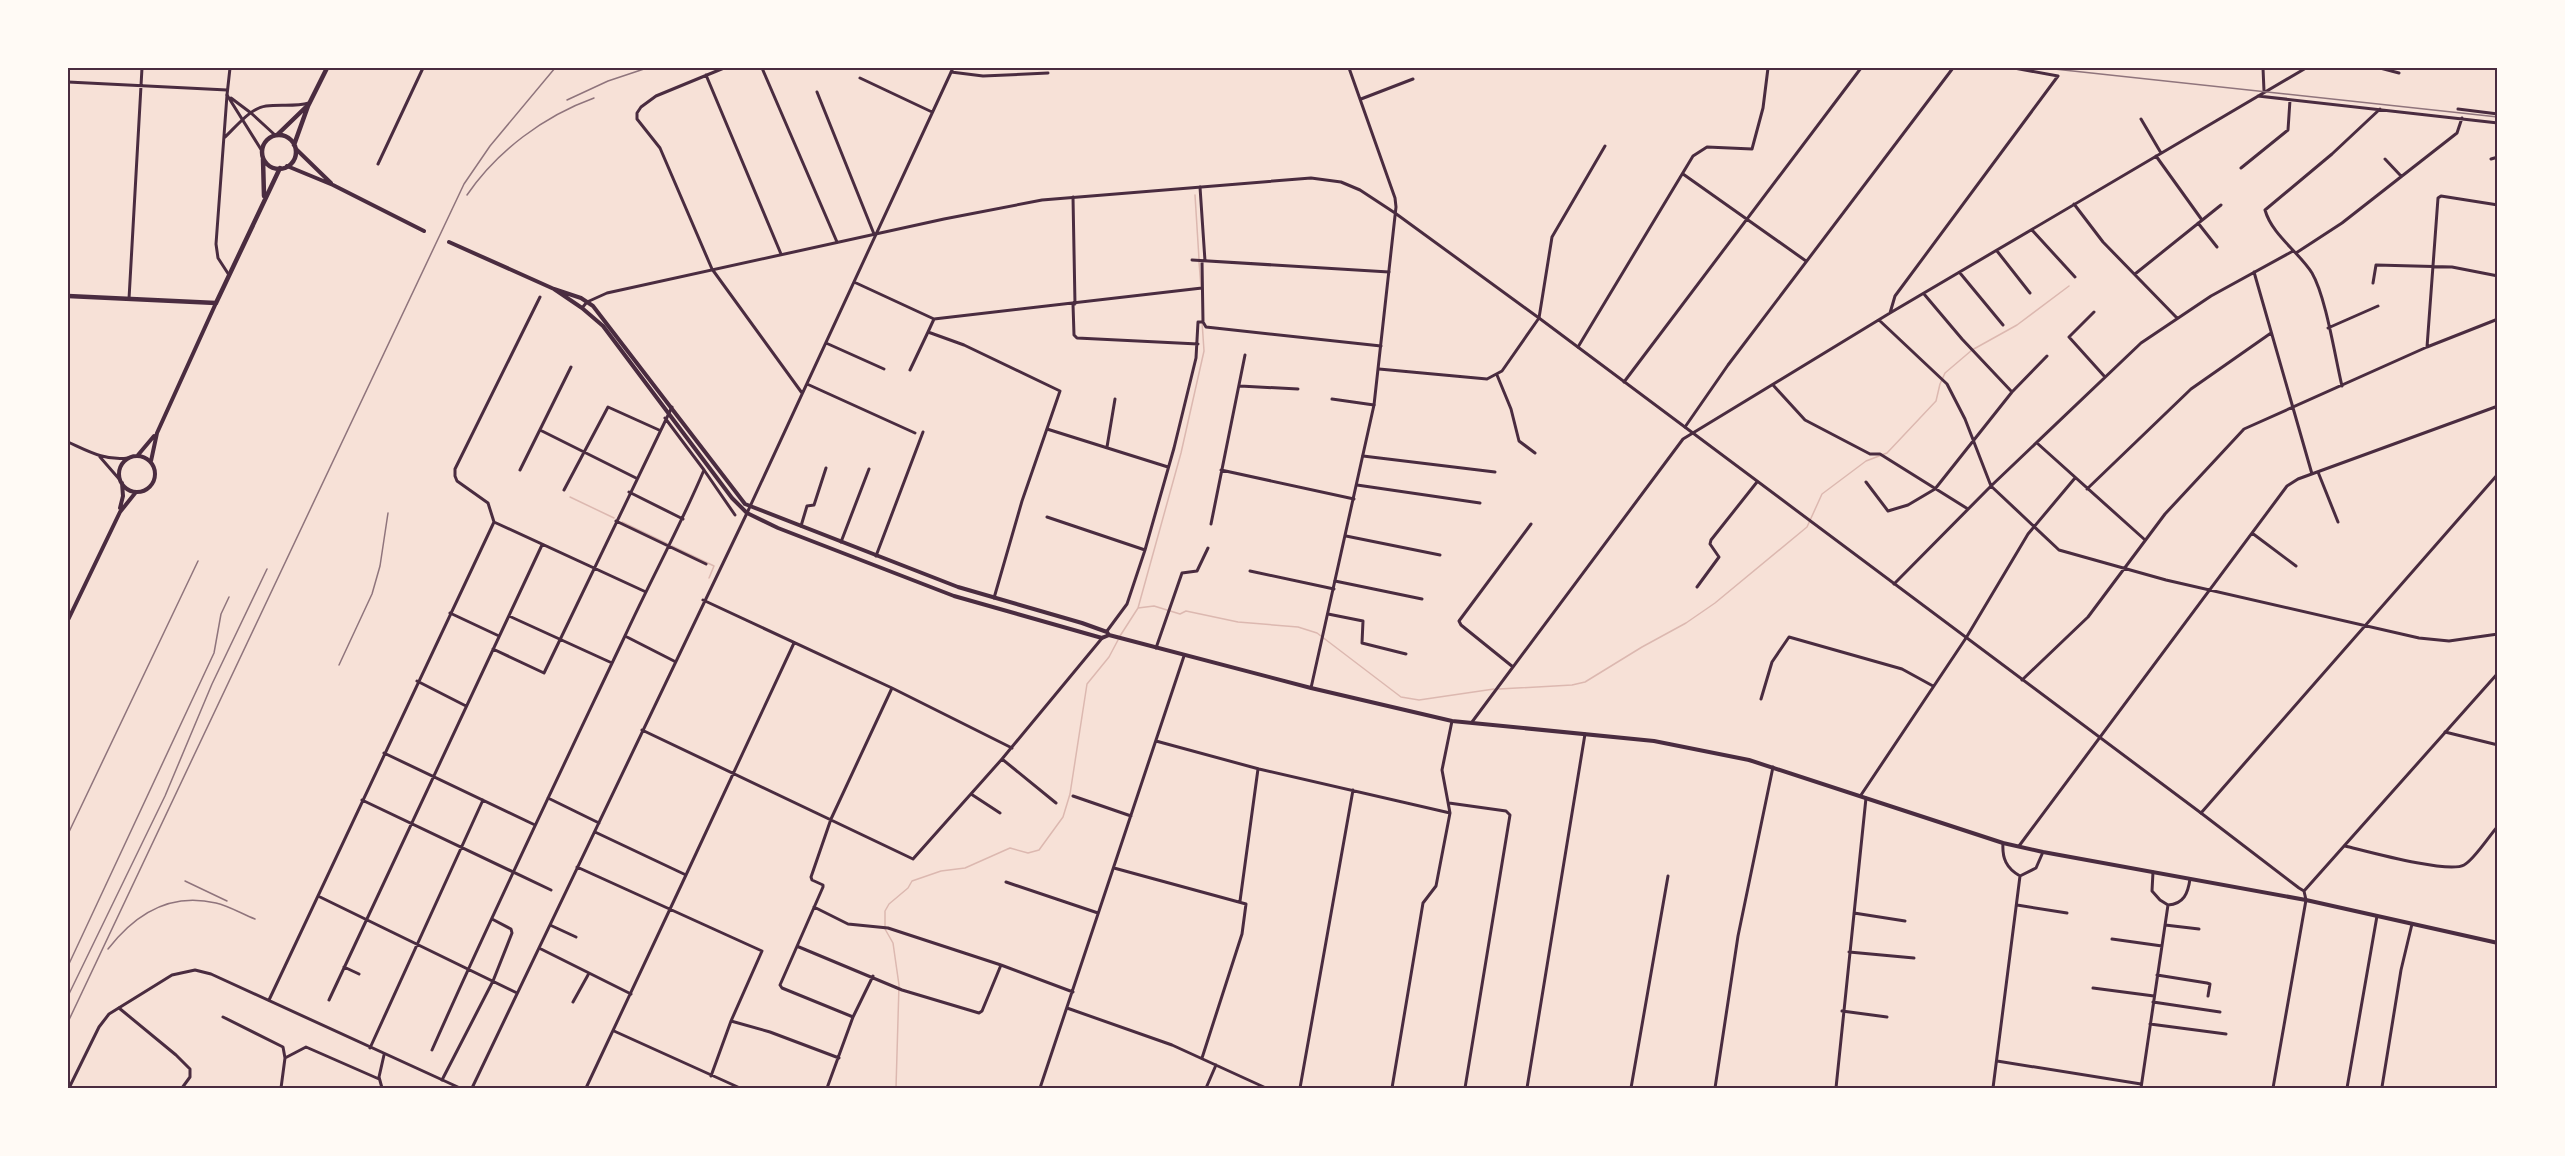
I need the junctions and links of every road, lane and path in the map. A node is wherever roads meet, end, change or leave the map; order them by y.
1 (142, 68) edge
2 (230, 68) edge
3 (423, 68) edge
4 (724, 68) edge
5 (762, 68) edge
6 (1349, 68) edge
7 (1768, 68) edge
8 (1861, 68) edge
9 (1953, 68) edge
10 (2014, 68) edge
11 (2263, 68) edge
12 (2306, 68) edge
13 (2380, 68) edge
14 (326, 69) edge
15 (952, 69) edge
16 (2300, 69) edge
17 (1048, 73) dead end
18 (2398, 73) dead end
19 (706, 75) junction
20 (860, 78) dead end
21 (1413, 79) dead end
22 (68, 82) edge
23 (141, 84) junction
24 (228, 90) junction
25 (2264, 91) junction
26 (817, 92) dead end
27 (227, 96) junction
28 (2256, 96) junction
29 (1361, 99) junction
30 (2290, 100) junction
31 (308, 105) junction
32 (2380, 109) junction
33 (2457, 110) dead end
34 (932, 112) junction
35 (251, 113) junction
36 (2498, 114) edge
37 (2462, 118) junction
38 (2141, 119) dead end
39 (244, 120) junction
40 (2498, 123) edge
41 (276, 135) junction
42 (224, 138) junction
43 (1605, 146) dead end
44 (295, 147) junction
45 (263, 153) junction
46 (2161, 153) junction
47 (2156, 156) junction
48 (2498, 157) edge
49 (2385, 159) dead end
50 (2491, 159) dead end
51 (378, 164) dead end
52 (287, 166) junction
53 (280, 168) junction
54 (2241, 168) dead end
55 (1682, 174) junction
56 (2401, 176) junction
57 (333, 185) junction
58 (1200, 187) junction
59 (1073, 197) junction
60 (264, 199) junction
61 (2074, 204) junction
62 (2221, 205) dead end
63 (2498, 205) edge
64 (1395, 213) junction
65 (1747, 218) junction
66 (2200, 221) junction
67 (2032, 230) junction
68 (424, 231) dead end
69 (875, 234) junction
70 (449, 242) dead end
71 (837, 242) junction
72 (2217, 247) dead end
73 (1997, 250) junction
74 (2295, 252) junction
75 (781, 254) junction
76 (1199, 260) junction
77 (1806, 261) junction
78 (2432, 266) junction
79 (712, 269) junction
80 (1389, 272) junction
81 (2254, 272) junction
82 (1960, 273) junction
83 (2135, 274) junction
84 (229, 275) junction
85 (2498, 276) edge
86 (2075, 277) dead end
87 (854, 282) junction
88 (2373, 283) dead end
89 (1200, 288) junction
90 (554, 290) junction
91 (2030, 293) dead end
92 (1924, 294) junction
93 (68, 296) edge
94 (540, 297) dead end
95 (129, 299) junction
96 (587, 302) junction
97 (216, 303) junction
98 (1074, 304) junction
99 (2378, 306) dead end
100 (582, 308) junction
101 (2094, 312) dead end
102 (1890, 314) junction
103 (1539, 318) junction
104 (2177, 318) junction
105 (934, 319) junction
106 (2498, 319) edge
107 (1879, 320) junction
108 (1201, 322) junction
109 (2004, 324) dead end
110 (2328, 328) junction
111 (928, 332) junction
112 (2271, 333) junction
113 (826, 343) junction
114 (1198, 344) junction
115 (1382, 346) junction
116 (1578, 347) junction
117 (2427, 347) junction
118 (1245, 355) dead end
119 (2047, 356) dead end
120 (571, 367) dead end
121 (884, 369) dead end
122 (1379, 369) junction
123 (910, 370) dead end
124 (1497, 375) junction
125 (2104, 377) junction
126 (1624, 382) junction
127 (807, 384) junction
128 (1773, 384) junction
129 (1239, 386) junction
130 (2342, 387) junction
131 (1298, 389) dead end
132 (2012, 392) junction
133 (802, 393) junction
134 (1115, 399) dead end
135 (1332, 399) dead end
136 (1374, 405) junction
137 (2498, 406) edge
138 (672, 407) junction
139 (2292, 407) junction
140 (668, 413) junction
141 (665, 418) junction
142 (1684, 427) junction
143 (1047, 429) junction
144 (540, 430) junction
145 (659, 430) junction
146 (923, 432) dead end
147 (915, 433) dead end
148 (1692, 433) junction
149 (157, 434) junction
150 (1974, 441) junction
151 (68, 442) edge
152 (2037, 443) junction
153 (1107, 447) junction
154 (584, 451) junction
155 (1535, 453) dead end
156 (138, 455) junction
157 (99, 456) junction
158 (1363, 456) junction
159 (128, 458) junction
160 (151, 461) junction
161 (1168, 467) junction
162 (826, 468) dead end
163 (869, 469) dead end
164 (520, 470) dead end
165 (704, 470) junction
166 (1221, 470) junction
167 (1495, 472) dead end
168 (2318, 472) junction
169 (2312, 474) junction
170 (2498, 474) edge
171 (636, 478) junction
172 (2075, 478) junction
173 (121, 481) junction
174 (1757, 482) junction
175 (1866, 482) dead end
176 (1357, 485) junction
177 (1991, 486) junction
178 (1935, 489) junction
179 (2087, 489) junction
180 (564, 490) dead end
181 (136, 492) junction
182 (629, 492) junction
183 (1354, 499) junction
184 (1480, 503) dead end
185 (750, 507) junction
186 (1968, 509) junction
187 (120, 512) junction
188 (747, 513) junction
189 (735, 515) dead end
190 (1047, 517) dead end
191 (683, 519) junction
192 (616, 520) junction
193 (494, 522) junction
194 (2338, 522) dead end
195 (1211, 524) dead end
196 (1531, 524) dead end
197 (2033, 526) junction
198 (800, 527) junction
199 (2252, 532) junction
200 (1346, 536) junction
201 (2144, 540) junction
202 (841, 542) junction
203 (542, 545) junction
204 (669, 547) junction
205 (1208, 548) dead end
206 (1145, 550) junction
207 (1440, 555) dead end
208 (876, 556) junction
209 (706, 564) dead end
210 (2296, 566) dead end
211 (593, 568) junction
212 (2123, 569) junction
213 (1250, 571) dead end
214 (1335, 581) junction
215 (1894, 584) junction
216 (958, 587) junction
217 (1697, 588) dead end
218 (1334, 589) junction
219 (2208, 590) junction
220 (646, 592) junction
221 (954, 596) junction
222 (994, 598) junction
223 (1422, 599) dead end
224 (704, 600) junction
225 (450, 612) junction
226 (1329, 614) junction
227 (509, 616) junction
228 (68, 620) edge
229 (2365, 625) junction
230 (1110, 634) junction
231 (2498, 634) edge
232 (499, 636) junction
233 (625, 636) junction
234 (1102, 638) junction
235 (1966, 638) junction
236 (560, 639) junction
237 (794, 643) junction
238 (1156, 648) junction
239 (493, 649) junction
240 (1406, 654) dead end
241 (1184, 656) junction
242 (675, 661) junction
243 (612, 663) junction
244 (1513, 667) junction
245 (2498, 673) edge
246 (2022, 680) junction
247 (417, 681) junction
248 (1933, 686) junction
249 (892, 688) junction
250 (1311, 688) junction
251 (1761, 699) dead end
252 (466, 706) junction
253 (1452, 721) junction
254 (1471, 724) junction
255 (642, 730) junction
256 (2445, 732) junction
257 (1585, 734) junction
258 (2099, 738) junction
259 (1156, 741) junction
260 (2498, 745) edge
261 (1012, 748) junction
262 (384, 753) junction
263 (1002, 759) junction
264 (1773, 767) junction
265 (1258, 769) junction
266 (734, 773) junction
267 (433, 776) junction
268 (1353, 790) junction
269 (971, 794) junction
270 (1073, 796) dead end
271 (1864, 796) junction
272 (548, 798) junction
273 (362, 800) junction
274 (483, 800) junction
275 (1056, 803) dead end
276 (1449, 804) junction
277 (1000, 813) dead end
278 (1450, 813) junction
279 (2201, 813) junction
280 (1131, 816) junction
281 (831, 819) junction
282 (411, 823) junction
283 (599, 823) junction
284 (535, 825) junction
285 (2498, 826) edge
286 (594, 832) junction
287 (2003, 843) junction
288 (2019, 846) junction
289 (2345, 846) junction
290 (462, 847) junction
291 (2043, 852) junction
292 (577, 867) junction
293 (1114, 867) junction
294 (514, 872) junction
295 (2153, 872) junction
296 (686, 875) junction
297 (1668, 876) dead end
298 (2020, 876) junction
299 (2190, 879) junction
300 (1006, 882) dead end
301 (551, 890) dead end
302 (2304, 891) junction
303 (318, 896) junction
304 (2306, 900) junction
305 (1240, 901) junction
306 (2017, 905) junction
307 (2168, 905) junction
308 (814, 907) junction
309 (671, 909) junction
310 (1098, 913) junction
311 (1854, 913) junction
312 (2067, 913) dead end
313 (2377, 916) junction
314 (366, 919) junction
315 (492, 919) junction
316 (1905, 921) dead end
317 (2412, 924) junction
318 (550, 925) junction
319 (2165, 925) junction
320 (2199, 929) dead end
321 (576, 937) dead end
322 (2112, 939) dead end
323 (416, 943) junction
324 (2498, 943) edge
325 (799, 946) junction
326 (2162, 946) junction
327 (539, 948) junction
328 (1849, 952) junction
329 (1914, 958) dead end
330 (1001, 965) junction
331 (344, 967) junction
332 (468, 969) junction
333 (359, 974) dead end
334 (588, 975) junction
335 (2157, 975) junction
336 (873, 976) junction
337 (493, 981) junction
338 (2092, 987) dead end
339 (1072, 992) junction
340 (517, 993) junction
341 (631, 994) junction
342 (2154, 996) junction
343 (2208, 996) dead end
344 (268, 1000) junction
345 (329, 1000) dead end
346 (573, 1002) dead end
347 (2153, 1002) junction
348 (119, 1008) junction
349 (1067, 1008) junction
350 (1842, 1011) junction
351 (2220, 1012) dead end
352 (223, 1017) dead end
353 (853, 1017) junction
354 (1887, 1017) dead end
355 (731, 1021) junction
356 (2150, 1024) junction
357 (614, 1031) junction
358 (2226, 1034) dead end
359 (370, 1048) junction
360 (432, 1050) dead end
361 (384, 1055) junction
362 (285, 1058) junction
363 (839, 1058) junction
364 (1202, 1058) junction
365 (1996, 1061) junction
366 (1216, 1065) junction
367 (711, 1076) junction
368 (379, 1079) junction
369 (442, 1080) junction
370 (2141, 1086) edge
371 (2382, 1087) edge
372 (69, 1089) edge
373 (182, 1089) edge
374 (281, 1089) edge
375 (382, 1089) edge
376 (389, 1089) edge
377 (398, 1089) edge
378 (460, 1089) edge
379 (472, 1089) edge
380 (586, 1089) edge
381 (740, 1089) edge
382 (827, 1089) edge
383 (1040, 1089) edge
384 (1206, 1089) edge
385 (1266, 1089) edge
386 (1300, 1089) edge
387 (1392, 1089) edge
388 (1465, 1089) edge
389 (1527, 1089) edge
390 (1632, 1089) edge
391 (1715, 1089) edge
392 (1836, 1089) edge
393 (1993, 1089) edge
394 (2273, 1089) edge
395 (2347, 1089) edge

1 - 23 street
2 - 24 street
3 - 51 street
4 - 19 street
5 - 71 street
6 - 29 street
7 - 55 street
8 - 65 street
9 - 77 street
10 - 102 street
11 - 25 street
12 - 16 street
13 - 18 street
14 - 31 highway
15 - 17 street
15 - 34 street
16 - 25 street
19 - 75 street
19 - 79 street
20 - 34 street
21 - 29 street
22 - 23 street
23 - 24 street
23 - 95 street
24 - 27 street
25 - 28 street
26 - 69 street
27 - 35 street
27 - 39 street
27 - 42 street
28 - 30 street
28 - 46 street
29 - 64 street
30 - 32 street
30 - 54 street
31 - 35 street
31 - 41 highway
31 - 44 highway
32 - 37 street
32 - 74 street
33 - 36 street
34 - 69 street
35 - 39 street
35 - 41 street
37 - 40 street
37 - 56 street
38 - 46 street
39 - 42 street
39 - 45 street
41 - 44 highway
41 - 45 highway
42 - 84 street
43 - 103 street
44 - 52 highway
44 - 57 main road
45 - 53 highway
45 - 60 highway
46 - 47 street
47 - 61 street
47 - 66 street
48 - 50 street
49 - 56 street
52 - 53 highway
52 - 57 main road
53 - 60 highway
55 - 65 street
55 - 116 street
56 - 74 street
57 - 68 main road
58 - 59 street
58 - 64 street
58 - 76 street
59 - 69 street
59 - 98 street
60 - 84 highway
61 - 67 street
61 - 83 street
62 - 66 street
63 - 78 street
64 - 80 street
64 - 103 street
65 - 77 street
65 - 126 street
66 - 72 street
66 - 83 street
67 - 73 street
67 - 86 street
69 - 71 street
69 - 87 street
70 - 90 main road
71 - 75 street
73 - 82 street
73 - 91 street
74 - 81 street
74 - 110 street
75 - 79 street
76 - 80 street
76 - 89 street
77 - 142 street
78 - 85 street
78 - 88 street
78 - 117 street
79 - 96 street
79 - 133 street
80 - 115 street
81 - 104 street
81 - 112 street
82 - 92 street
82 - 109 street
83 - 104 street
84 - 97 highway
87 - 105 street
87 - 113 street
89 - 98 street
89 - 108 street
90 - 96 main road
90 - 100 main road
92 - 102 street
92 - 132 street
93 - 95 highway
94 - 193 street
95 - 97 highway
96 - 100 street
96 - 138 main road
97 - 149 main road
98 - 105 street
98 - 114 street
99 - 110 street
100 - 140 main road
101 - 125 street
102 - 107 street
103 - 116 street
103 - 124 street
104 - 125 street
105 - 111 street
106 - 117 street
107 - 128 street
107 - 150 street
108 - 114 street
108 - 115 street
110 - 130 street
111 - 123 street
111 - 143 street
112 - 139 street
112 - 179 street
113 - 121 street
113 - 127 street
114 - 161 street
115 - 122 street
116 - 126 street
117 - 130 street
118 - 129 street
119 - 132 street
120 - 144 street
122 - 124 street
122 - 136 street
124 - 155 street
125 - 152 street
126 - 142 street
127 - 133 street
127 - 147 street
128 - 148 street
128 - 178 street
129 - 131 street
129 - 166 street
130 - 139 street
132 - 150 street
133 - 185 street
134 - 153 street
135 - 136 street
136 - 158 street
137 - 168 street
138 - 140 street
138 - 185 main road
139 - 169 street
139 - 201 street
140 - 141 street
140 - 188 main road
141 - 145 street
141 - 165 street
142 - 148 street
143 - 153 street
143 - 222 street
144 - 154 street
144 - 164 street
145 - 154 street
145 - 171 street
146 - 208 street
148 - 174 street
148 - 244 street
149 - 156 main road
149 - 160 main road
150 - 177 street
150 - 178 street
151 - 157 street
152 - 172 street
152 - 177 street
153 - 161 street
154 - 171 street
154 - 180 street
156 - 159 main road
156 - 160 main road
157 - 159 street
157 - 173 street
158 - 167 street
158 - 176 street
159 - 173 main road
160 - 181 main road
161 - 206 street
162 - 198 street
163 - 202 street
165 - 189 street
165 - 191 street
166 - 183 street
166 - 195 street
168 - 169 street
168 - 194 street
169 - 199 street
170 - 229 street
171 - 182 street
172 - 179 street
172 - 197 street
173 - 181 main road
173 - 187 main road
174 - 215 street
174 - 217 street
175 - 178 street
176 - 183 street
176 - 184 street
177 - 186 street
177 - 197 street
178 - 186 street
179 - 201 street
181 - 187 main road
182 - 191 street
182 - 192 street
183 - 200 street
185 - 188 street
185 - 198 main road
186 - 215 street
187 - 228 main road
188 - 221 main road
188 - 224 street
190 - 206 street
191 - 204 street
192 - 204 street
192 - 211 street
193 - 203 street
193 - 225 street
196 - 244 street
197 - 212 street
197 - 235 street
198 - 202 main road
199 - 210 street
199 - 219 street
200 - 207 street
200 - 214 street
201 - 212 street
202 - 208 main road
203 - 211 street
203 - 227 street
204 - 209 street
204 - 220 street
205 - 238 street
206 - 230 street
208 - 216 main road
211 - 220 street
211 - 236 street
212 - 219 street
212 - 246 street
213 - 218 street
214 - 218 street
214 - 223 street
215 - 235 street
216 - 221 main road
216 - 222 main road
218 - 226 street
219 - 229 street
219 - 258 street
220 - 233 street
221 - 234 main road
222 - 230 main road
224 - 237 street
224 - 242 street
225 - 232 street
225 - 247 street
226 - 240 street
226 - 250 street
227 - 232 street
227 - 236 street
229 - 231 street
229 - 279 street
230 - 234 main road
230 - 238 main road
232 - 239 street
233 - 242 street
233 - 243 street
234 - 261 street
235 - 246 street
235 - 248 street
236 - 239 street
236 - 243 street
237 - 249 street
237 - 266 street
238 - 241 main road
239 - 252 street
241 - 250 main road
241 - 259 street
242 - 255 street
243 - 272 street
244 - 254 street
245 - 256 street
246 - 258 street
247 - 252 street
247 - 262 street
248 - 251 street
248 - 271 street
249 - 261 street
249 - 281 street
250 - 253 main road
252 - 267 street
253 - 254 main road
253 - 276 street
254 - 257 main road
255 - 266 street
255 - 283 street
256 - 260 street
256 - 289 street
257 - 264 main road
257 - 389 street
258 - 279 street
258 - 288 street
259 - 265 street
259 - 280 street
261 - 263 street
262 - 267 street
262 - 273 street
263 - 269 street
263 - 275 street
264 - 271 main road
264 - 391 street
265 - 268 street
265 - 305 street
266 - 281 street
266 - 296 street
267 - 274 street
267 - 282 street
268 - 278 street
268 - 386 street
269 - 277 street
269 - 281 street
270 - 280 street
271 - 287 main road
271 - 311 street
272 - 283 street
272 - 284 street
273 - 282 street
273 - 303 street
274 - 284 street
274 - 290 street
276 - 278 street
276 - 388 street
278 - 387 street
279 - 302 street
280 - 293 street
281 - 308 street
282 - 290 street
282 - 314 street
283 - 286 street
284 - 294 street
285 - 289 street
286 - 292 street
286 - 296 street
287 - 288 main road
287 - 298 street
288 - 291 main road
289 - 302 street
290 - 294 street
290 - 323 street
291 - 295 main road
291 - 298 street
292 - 309 street
292 - 318 street
293 - 305 street
293 - 310 street
294 - 301 street
294 - 315 street
295 - 299 main road
295 - 307 street
296 - 309 street
297 - 390 street
298 - 306 street
299 - 304 main road
299 - 307 street
300 - 310 street
302 - 304 street
303 - 314 street
303 - 344 street
304 - 313 main road
304 - 394 street
305 - 364 street
306 - 312 street
306 - 365 street
307 - 319 street
308 - 325 street
308 - 330 street
309 - 341 street
309 - 355 street
310 - 339 street
311 - 316 street
311 - 328 street
313 - 317 main road
313 - 395 street
314 - 323 street
314 - 331 street
315 - 332 street
315 - 337 street
317 - 324 main road
317 - 371 street
318 - 321 street
318 - 327 street
319 - 320 street
319 - 326 street
322 - 326 street
323 - 332 street
323 - 359 street
325 - 336 street
325 - 353 street
326 - 335 street
327 - 334 street
327 - 340 street
328 - 329 street
328 - 350 street
330 - 336 street
330 - 339 street
331 - 333 street
331 - 345 street
332 - 337 street
332 - 360 street
334 - 341 street
334 - 346 street
335 - 342 street
335 - 343 street
336 - 353 street
337 - 340 street
337 - 369 street
338 - 342 street
339 - 349 street
340 - 379 street
341 - 357 street
342 - 347 street
344 - 348 street
344 - 359 street
347 - 351 street
347 - 356 street
348 - 372 street
348 - 373 street
349 - 364 street
349 - 383 street
350 - 354 street
350 - 392 street
352 - 362 street
353 - 363 street
355 - 363 street
355 - 367 street
356 - 358 street
356 - 370 street
357 - 367 street
357 - 380 street
359 - 361 street
361 - 368 street
361 - 369 street
362 - 368 street
362 - 374 street
363 - 382 street
364 - 366 street
365 - 370 street
365 - 393 street
366 - 384 street
366 - 385 street
367 - 381 street
368 - 375 street
369 - 378 street
376 - 377 street

